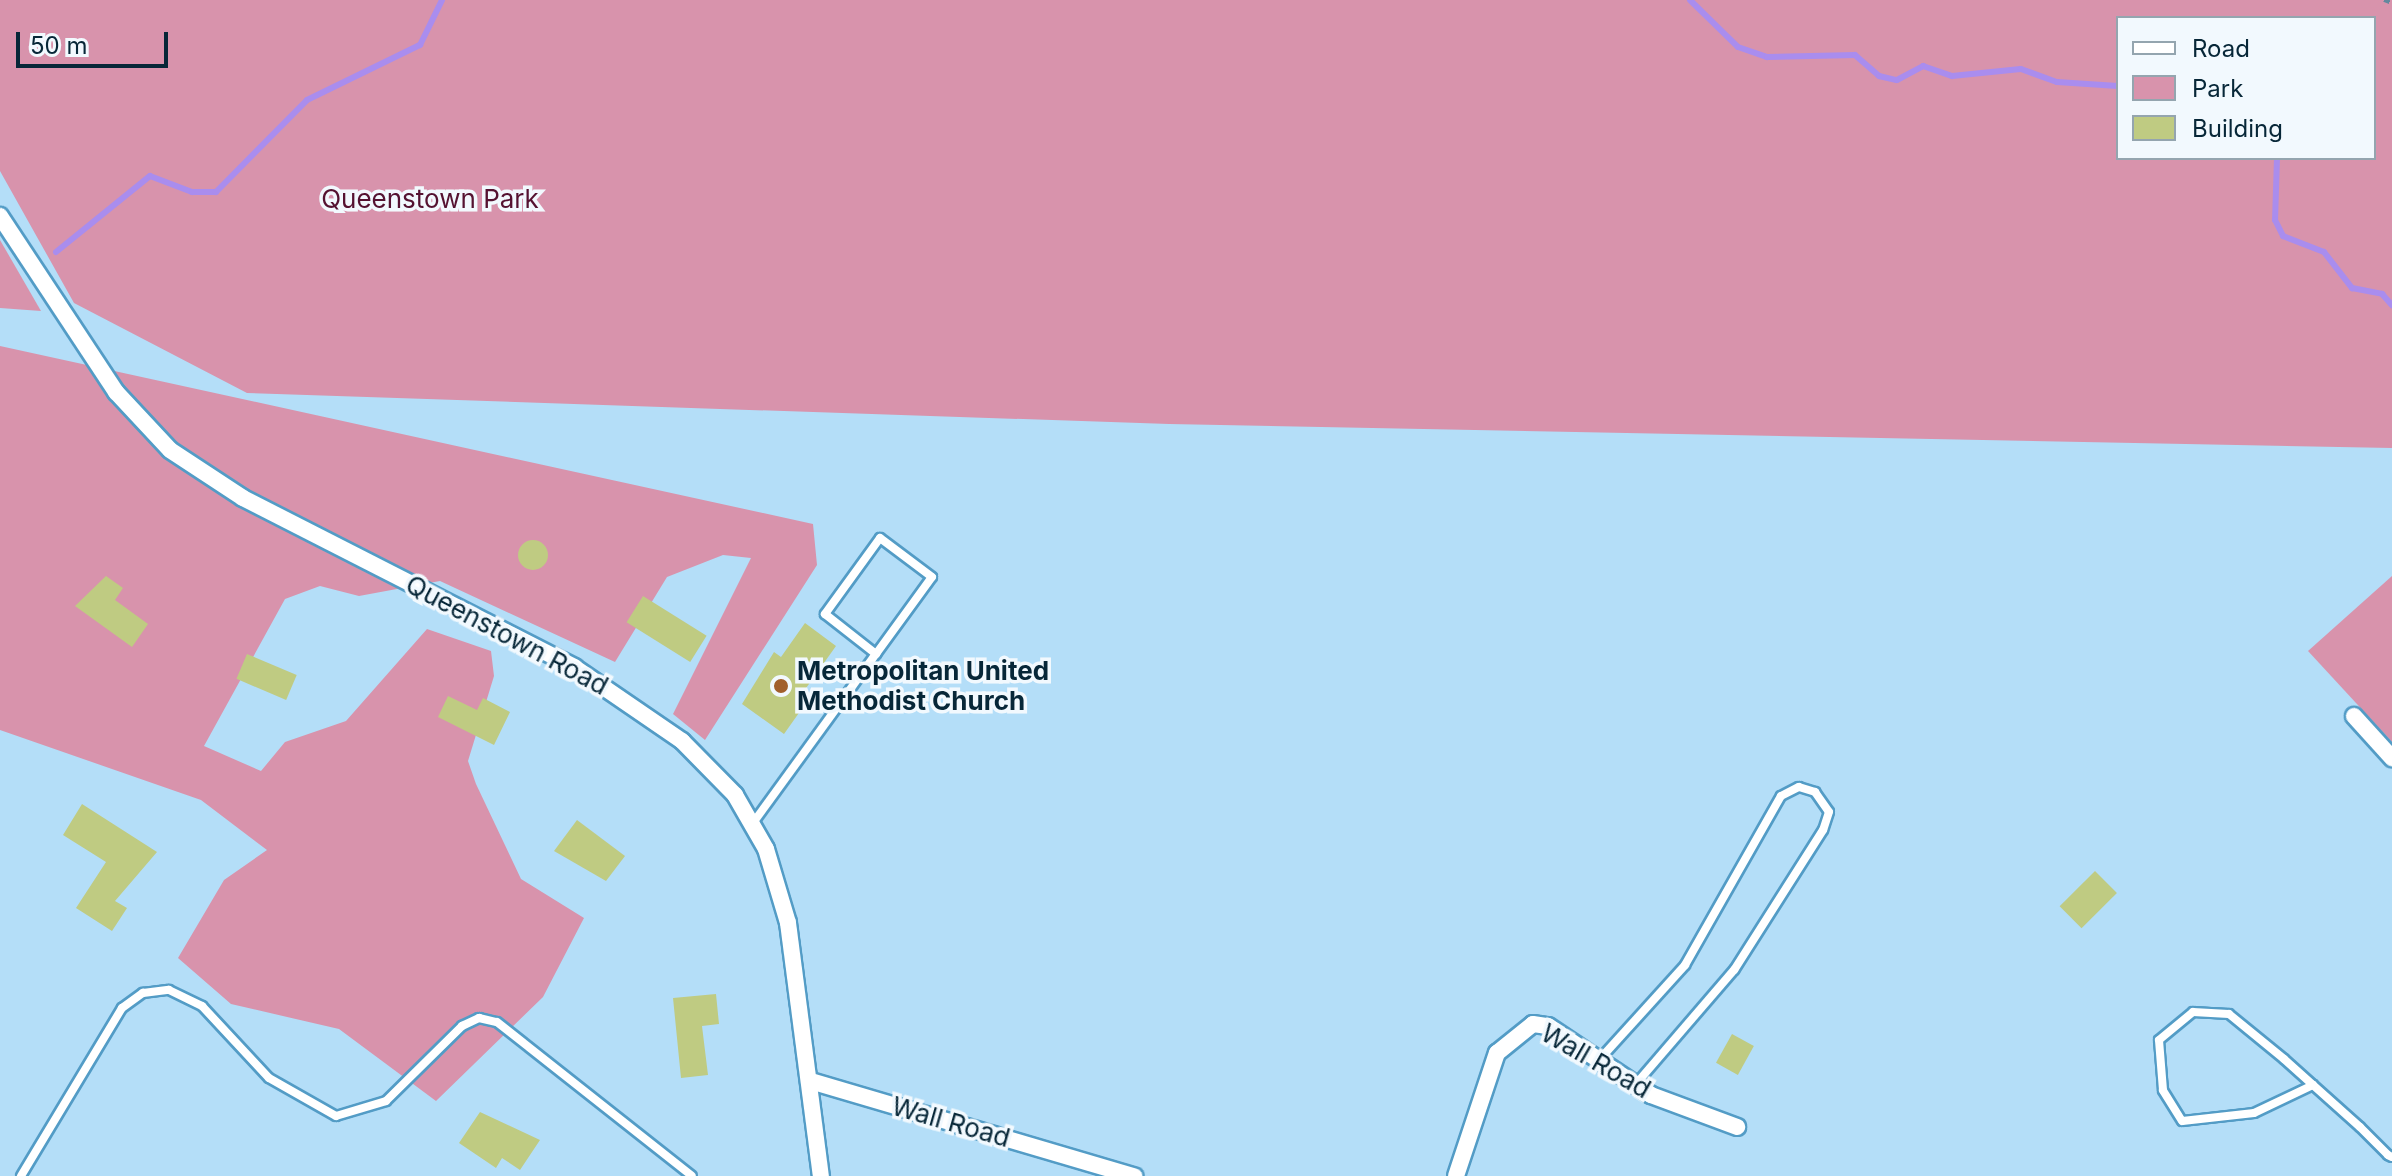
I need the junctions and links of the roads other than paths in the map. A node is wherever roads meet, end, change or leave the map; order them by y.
1 (0, 216) edge
2 (876, 654) junction
3 (2354, 716) dead end
4 (2392, 758) edge
5 (753, 823) junction
6 (1599, 1060) junction
7 (814, 1082) junction
8 (1636, 1084) junction
9 (2313, 1085) junction
10 (1737, 1127) dead end
11 (2392, 1157) edge
12 (21, 1176) edge
13 (692, 1176) edge
14 (821, 1176) edge
15 (1134, 1176) edge
16 (1456, 1176) edge

1 - 5 street, Queenstown Road
2 - 2 lane
2 - 5 lane
3 - 4 street
5 - 7 street, Queenstown Road
6 - 8 street, Wall Road
6 - 8 lane
6 - 16 street, Wall Road
7 - 14 street, Queenstown Road
7 - 15 street, Wall Road
8 - 10 street, Wall Road
9 - 9 lane
9 - 11 lane
12 - 13 lane

